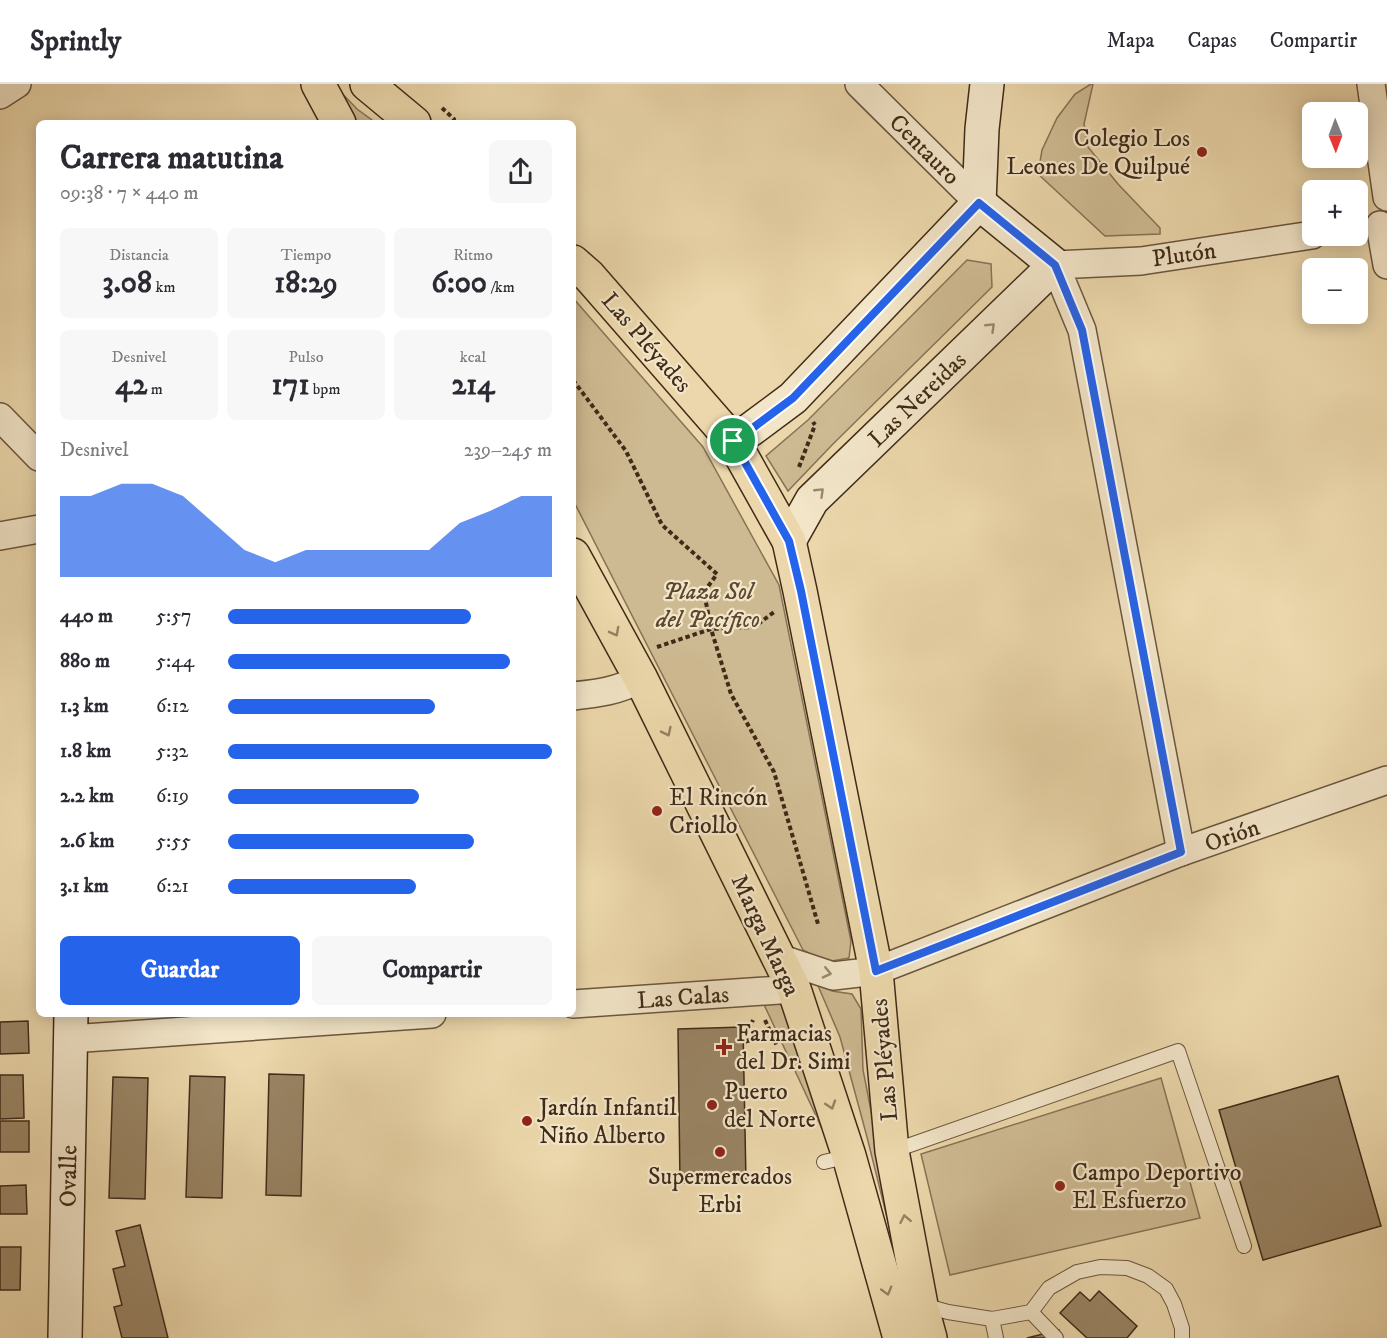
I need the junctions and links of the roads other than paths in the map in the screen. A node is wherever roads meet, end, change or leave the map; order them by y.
1 (17, 84) edge
2 (318, 84) edge
3 (367, 84) edge
4 (859, 84) edge
5 (987, 84) edge
6 (1371, 84) edge
7 (0, 95) edge
8 (337, 120) edge
9 (410, 120) edge
10 (1387, 197) edge
11 (979, 203) junction
12 (1375, 226) edge
13 (1302, 237) edge
14 (1055, 265) junction
15 (1387, 265) edge
16 (578, 270) edge
17 (0, 417) edge
18 (733, 441) junction
19 (36, 454) edge
20 (36, 530) edge
21 (0, 536) edge
22 (789, 541) junction
23 (576, 560) edge
24 (635, 668) junction
25 (576, 696) edge
26 (1387, 780) edge
27 (1181, 852) junction
28 (779, 958) junction
29 (876, 971) junction
30 (794, 989) junction
31 (576, 1004) edge
32 (342, 1017) edge
33 (70, 1026) edge
34 (892, 1151) junction
35 (1244, 1246) dead end
36 (921, 1305) junction
37 (1031, 1312) junction
38 (992, 1319) junction
39 (65, 1338) edge
40 (900, 1338) edge
41 (930, 1338) edge
42 (996, 1338) edge
43 (1056, 1338) edge
44 (1182, 1338) edge

1 - 7 street
2 - 8 main road
3 - 9 main road
4 - 11 street, Centauro
5 - 11 street
6 - 10 street
11 - 14 street, Centauro
11 - 18 street
12 - 15 street
13 - 14 street, Plutón
22 -> 14 street, Las Nereidas
14 - 27 street, Centauro
16 - 18 main road, Las Pléyades
17 - 19 street
18 - 22 main road, Las Pléyades
20 - 21 street
22 - 29 main road, Las Pléyades
23 -> 24 main road, Marga Marga
24 - 25 street
24 -> 28 main road, Marga Marga
26 - 27 street, Orión
27 - 29 street, Orión
28 -> 29 street, Orión
28 - 30 main road, Marga Marga
29 - 34 main road, Las Pléyades
30 - 31 street, Las Calas
30 -> 40 main road, Marga Marga
32 - 33 street
33 - 39 street, Ovalle
34 - 35 lane
36 -> 34 main road
36 - 38 lane
36 - 41 main road
37 - 38 lane
37 - 43 lane
37 - 44 lane
38 - 42 lane

